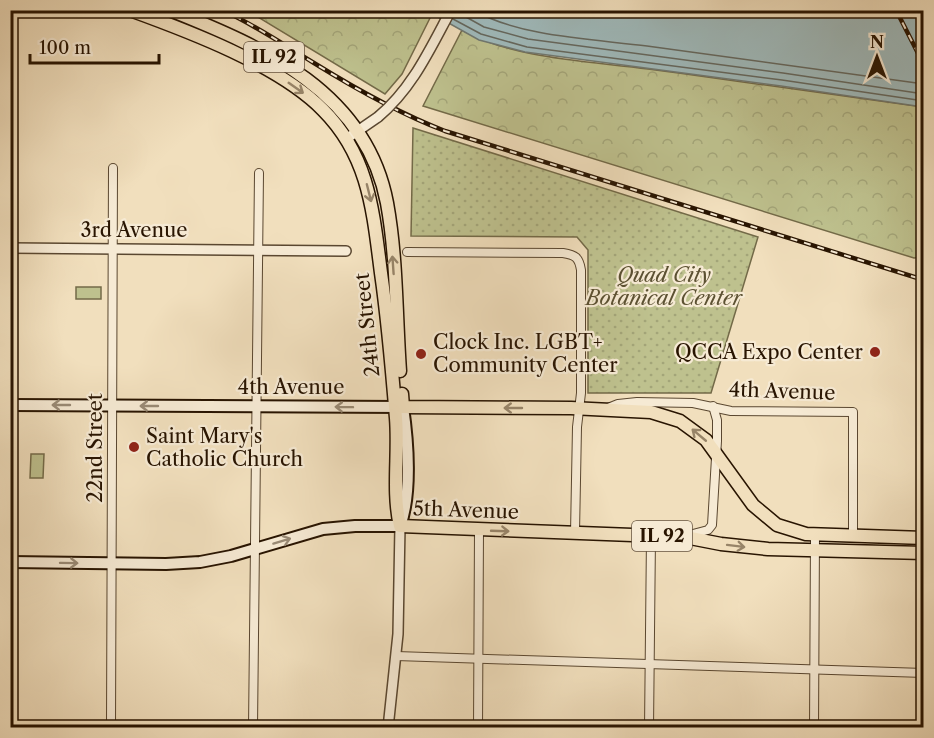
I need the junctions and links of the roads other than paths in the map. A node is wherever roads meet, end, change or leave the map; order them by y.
1 (130, 10) edge
2 (170, 10) edge
3 (451, 10) edge
4 (358, 131) junction
5 (346, 139) junction
6 (114, 168) dead end
7 (259, 173) dead end
8 (10, 248) edge
9 (112, 248) junction
10 (258, 249) junction
11 (346, 251) dead end
12 (407, 252) dead end
13 (10, 405) edge
14 (111, 406) junction
15 (256, 406) junction
16 (713, 406) junction
17 (399, 407) junction
18 (575, 409) junction
19 (603, 410) junction
20 (717, 455) junction
21 (400, 526) junction
22 (479, 530) junction
23 (574, 533) junction
24 (814, 535) junction
25 (651, 536) junction
26 (853, 536) junction
27 (685, 537) junction
28 (924, 538) edge
29 (255, 548) junction
30 (814, 551) junction
31 (924, 553) edge
32 (10, 562) edge
33 (110, 564) junction
34 (396, 656) junction
35 (478, 659) junction
36 (651, 664) junction
37 (814, 669) junction
38 (924, 673) edge
39 (111, 728) edge
40 (253, 728) edge
41 (388, 728) edge
42 (478, 728) edge
43 (649, 728) edge
44 (814, 728) edge

1 -> 5 main road, IL 92
2 - 4 main road, IL 92
3 - 4 street, bridge
4 - 5 street
17 -> 4 main road, 24th Street / IL 92
5 -> 17 main road, 24th Street / IL 92
6 - 9 street, 22nd Street
7 - 10 street
8 - 9 street, 3rd Avenue
9 - 10 street, 3rd Avenue
9 - 14 street, 22nd Street
10 - 11 street, 3rd Avenue
10 - 15 street
12 - 18 street
14 -> 13 main road, 4th Avenue
15 -> 14 main road, 4th Avenue
14 - 33 street, 22nd Street
17 -> 15 main road, 4th Avenue
15 - 29 street
16 - 19 street, 4th Avenue
16 - 20 street
16 - 26 street, 4th Avenue
18 -> 17 main road, 4th Avenue
17 - 21 main road, 24th Street / IL 92
18 - 19 main road
18 - 23 street
20 -> 19 main road
20 - 24 main road
20 - 27 street
21 - 22 main road, 5th Avenue / IL 92
29 -> 21 main road, 5th Avenue
21 - 34 street, 24th Street
22 -> 23 main road, 5th Avenue / IL 92
22 - 35 street
23 - 25 main road, 5th Avenue / IL 92
24 - 26 main road
24 - 30 street
25 - 27 main road, 5th Avenue / IL 92
25 - 36 street
26 - 28 main road
27 -> 30 main road, 5th Avenue / IL 92
29 - 33 main road, 5th Avenue
29 - 40 street
30 - 31 main road, 5th Avenue / IL 92
30 - 37 street
32 -> 33 main road, 5th Avenue
33 - 39 street, 22nd Street
34 - 35 street
34 - 41 street, 24th Street
35 - 36 street
35 - 42 street
36 - 37 street
36 - 43 street
37 - 38 street
37 - 44 street

